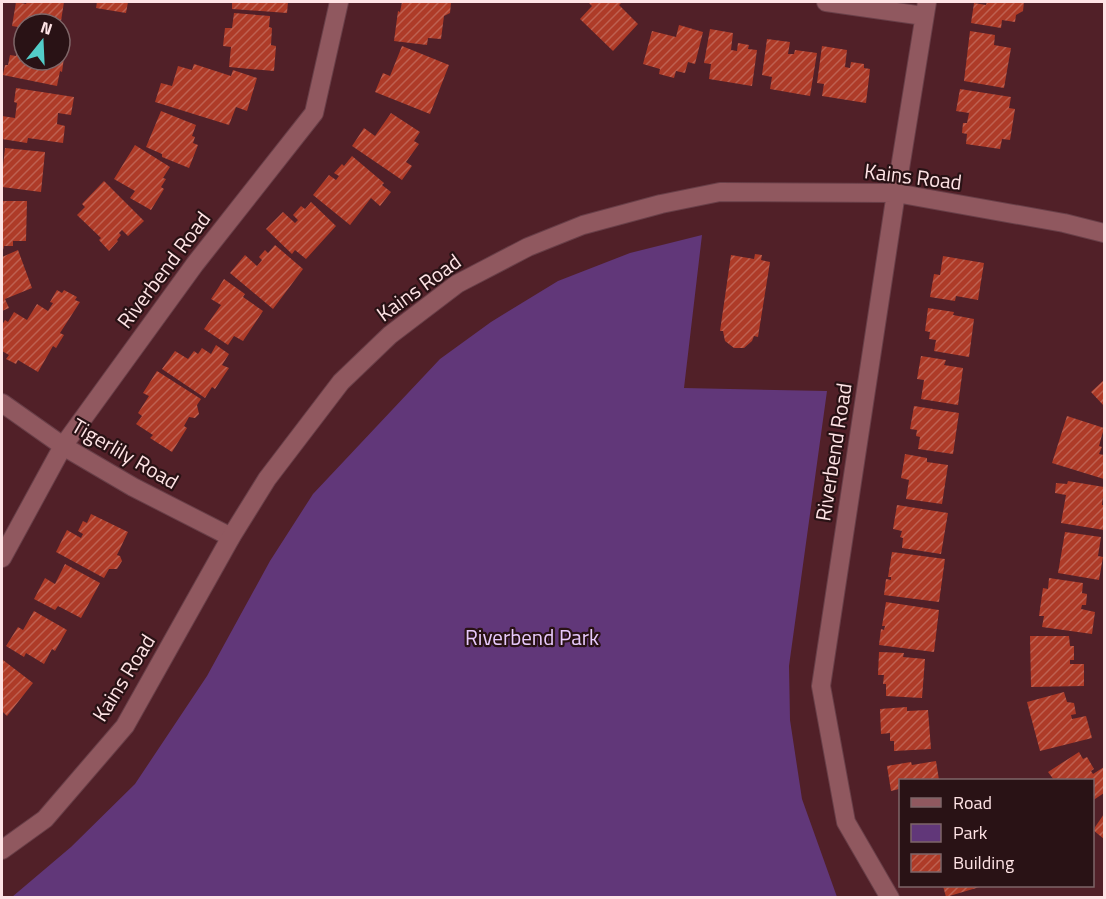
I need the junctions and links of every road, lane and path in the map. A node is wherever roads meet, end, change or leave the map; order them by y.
1 (339, 2) edge
2 (826, 2) edge
3 (925, 9) edge
4 (896, 193) junction
5 (1104, 233) edge
6 (2, 403) edge
7 (63, 446) junction
8 (231, 537) junction
9 (2, 558) edge
10 (2, 850) edge
11 (890, 897) edge

1 - 7 street, Riverbend Road
2 - 3 street
3 - 4 street, Riverbend Road
4 - 5 street, Kains Road
4 - 8 street, Kains Road
4 - 11 street, Riverbend Road
6 - 7 street, Tigerlily Road
7 - 8 street, Tigerlily Road
7 - 9 street, Riverbend Road
8 - 10 street, Kains Road

